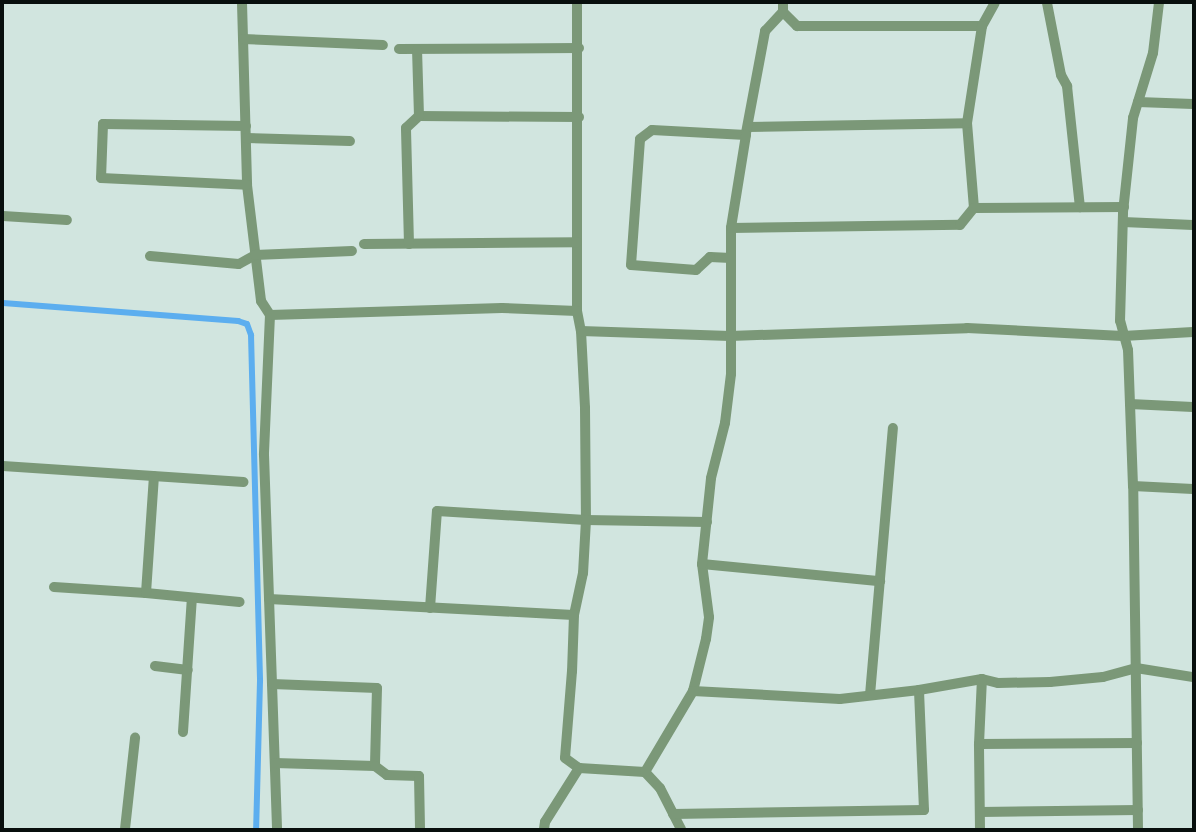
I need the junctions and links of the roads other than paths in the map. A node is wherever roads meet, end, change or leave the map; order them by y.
1 (242, 3) edge
2 (577, 3) edge
3 (995, 3) edge
4 (1048, 3) edge
5 (1159, 3) edge
6 (783, 8) edge
7 (982, 26) junction
8 (243, 39) junction
9 (383, 45) dead end
10 (579, 48) junction
11 (399, 49) dead end
12 (417, 50) junction
13 (1138, 102) junction
14 (1193, 104) edge
15 (419, 116) junction
16 (579, 116) junction
17 (968, 124) junction
18 (246, 126) junction
19 (747, 131) junction
20 (246, 138) junction
21 (350, 142) dead end
22 (247, 185) junction
23 (1080, 207) junction
24 (1124, 207) junction
25 (974, 208) junction
26 (3, 216) edge
27 (67, 220) dead end
28 (1123, 222) junction
29 (1193, 224) edge
30 (731, 228) junction
31 (577, 242) junction
32 (364, 244) dead end
33 (409, 244) junction
34 (352, 251) dead end
35 (255, 255) junction
36 (150, 256) dead end
37 (731, 258) junction
38 (577, 311) junction
39 (270, 315) junction
40 (581, 331) junction
41 (1193, 332) edge
42 (730, 336) junction
43 (1123, 336) junction
44 (1130, 404) junction
45 (1193, 407) edge
46 (893, 428) dead end
47 (3, 466) edge
48 (154, 476) junction
49 (243, 482) dead end
50 (1133, 486) junction
51 (1193, 489) edge
52 (586, 520) junction
53 (707, 522) junction
54 (702, 564) junction
55 (880, 582) junction
56 (54, 587) dead end
57 (146, 592) junction
58 (192, 598) junction
59 (269, 599) junction
60 (240, 602) dead end
61 (430, 608) junction
62 (574, 615) junction
63 (155, 666) dead end
64 (1136, 668) junction
65 (188, 670) junction
66 (1193, 677) edge
67 (982, 679) junction
68 (272, 684) junction
69 (919, 690) junction
70 (693, 691) junction
71 (870, 695) junction
72 (183, 732) dead end
73 (135, 738) dead end
74 (1137, 743) junction
75 (979, 744) junction
76 (275, 763) junction
77 (375, 766) junction
78 (579, 768) junction
79 (645, 772) junction
80 (1138, 810) junction
81 (980, 812) junction
82 (673, 814) junction
83 (125, 829) edge
84 (277, 829) edge
85 (420, 829) edge
86 (544, 829) edge
87 (681, 829) edge
88 (980, 829) edge
89 (1138, 829) edge

1 - 8 street
2 - 10 street
3 - 7 street
4 - 23 street
5 - 13 street
6 - 7 street
6 - 19 street
7 - 17 street
8 - 9 street
8 - 18 street
10 - 12 street
10 - 16 street
11 - 12 street
12 - 15 street
13 - 14 street
13 - 24 street
15 - 16 street
15 - 33 street
16 - 31 street
17 - 19 street
17 - 25 street
18 - 20 street
18 - 22 street
19 - 30 street
19 - 37 street
20 - 21 street
20 - 22 street
22 - 35 street
23 - 24 street
23 - 25 street
24 - 28 street
25 - 30 street
26 - 27 street
28 - 29 street
28 - 43 street
30 - 37 street
31 - 33 street
31 - 38 street
32 - 33 street
34 - 35 street
35 - 36 street
35 - 39 street
37 - 42 street
38 - 39 street
38 - 40 street
39 - 59 street
40 - 42 street
40 - 52 street
41 - 43 street
42 - 43 street
42 - 53 street
43 - 44 street
44 - 45 street
44 - 50 street
46 - 55 street
47 - 48 street
48 - 49 street
48 - 57 street
50 - 51 street
50 - 64 street
52 - 53 street
52 - 61 street
52 - 62 street
53 - 54 street
54 - 55 street
54 - 70 street
55 - 71 street
56 - 57 street
57 - 58 street
58 - 60 street
58 - 65 street
59 - 61 street
59 - 68 street
61 - 62 street
62 - 78 street
63 - 65 street
64 - 66 street
64 - 67 street
64 - 74 street
65 - 72 street
67 - 69 street
67 - 75 street
68 - 76 street
68 - 77 street
69 - 71 street
69 - 82 street
70 - 71 street
70 - 79 street
73 - 83 street
74 - 75 street
74 - 80 street
75 - 81 street
76 - 77 street
76 - 84 street
77 - 85 street
78 - 79 street
78 - 86 street
79 - 82 street
80 - 81 street
80 - 89 street
81 - 88 street
82 - 87 street

